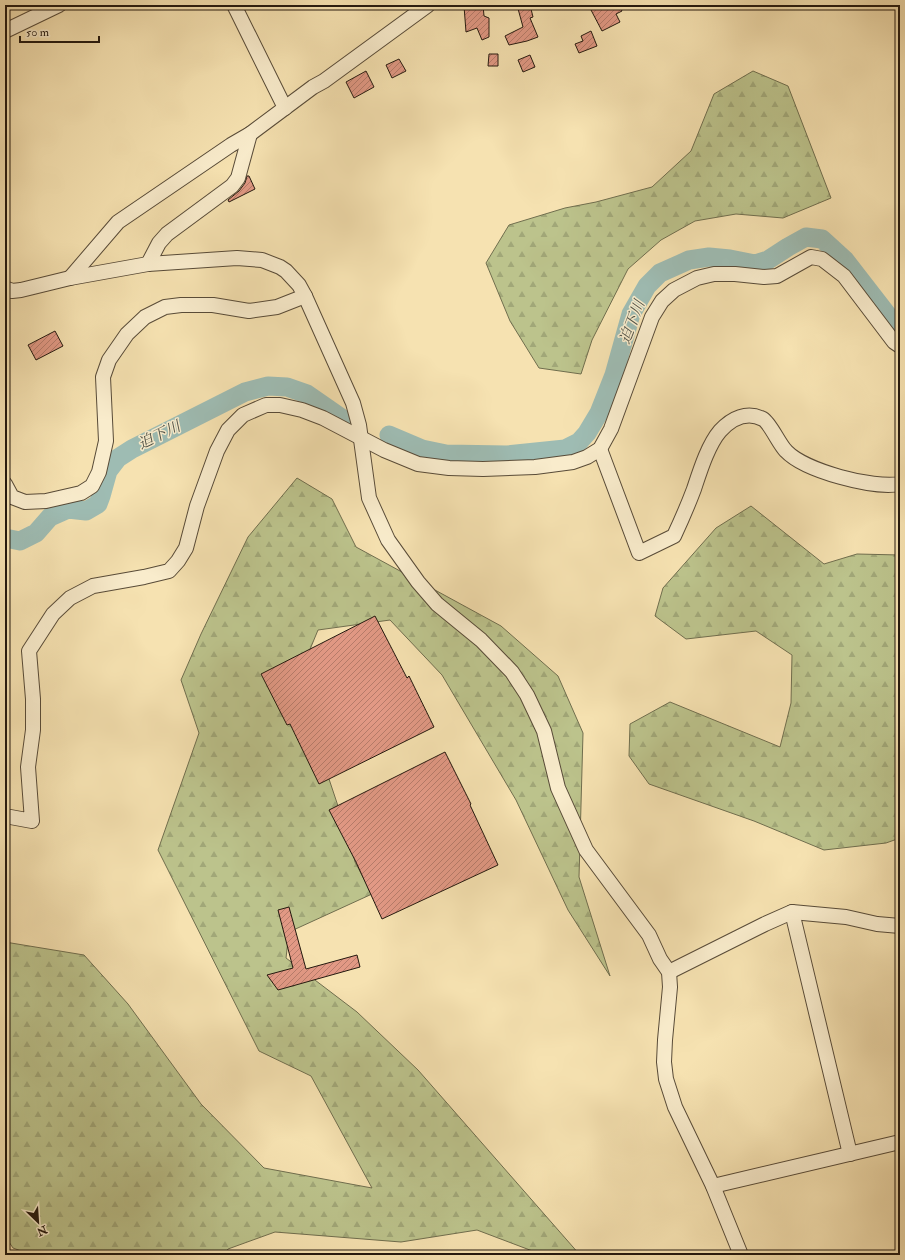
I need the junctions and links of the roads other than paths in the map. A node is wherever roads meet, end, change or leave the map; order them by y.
1 (59, 5) edge
2 (234, 5) edge
3 (428, 5) edge
4 (5, 31) edge
5 (285, 108) junction
6 (250, 134) junction
7 (148, 264) junction
8 (70, 278) junction
9 (5, 288) edge
10 (21, 290) junction
11 (305, 296) junction
12 (5, 299) edge
13 (900, 346) edge
14 (360, 438) junction
15 (600, 449) junction
16 (5, 484) edge
17 (900, 484) edge
18 (5, 816) edge
19 (792, 912) junction
20 (900, 926) edge
21 (669, 972) junction
22 (900, 1142) edge
23 (850, 1154) junction
24 (713, 1186) junction
25 (741, 1255) edge

1 - 4 street
2 - 5 street
3 - 5 street
5 - 6 street
6 - 7 street
6 - 8 street
7 - 8 street
7 - 11 street
8 - 10 street
9 - 10 street
10 - 12 street
11 - 14 street
11 - 16 street
13 - 15 street
14 - 15 street
14 - 18 street
14 - 21 street
15 - 17 street
19 - 20 street
19 - 21 street
19 - 23 street
21 - 24 street
22 - 23 street
23 - 24 street
24 - 25 street

